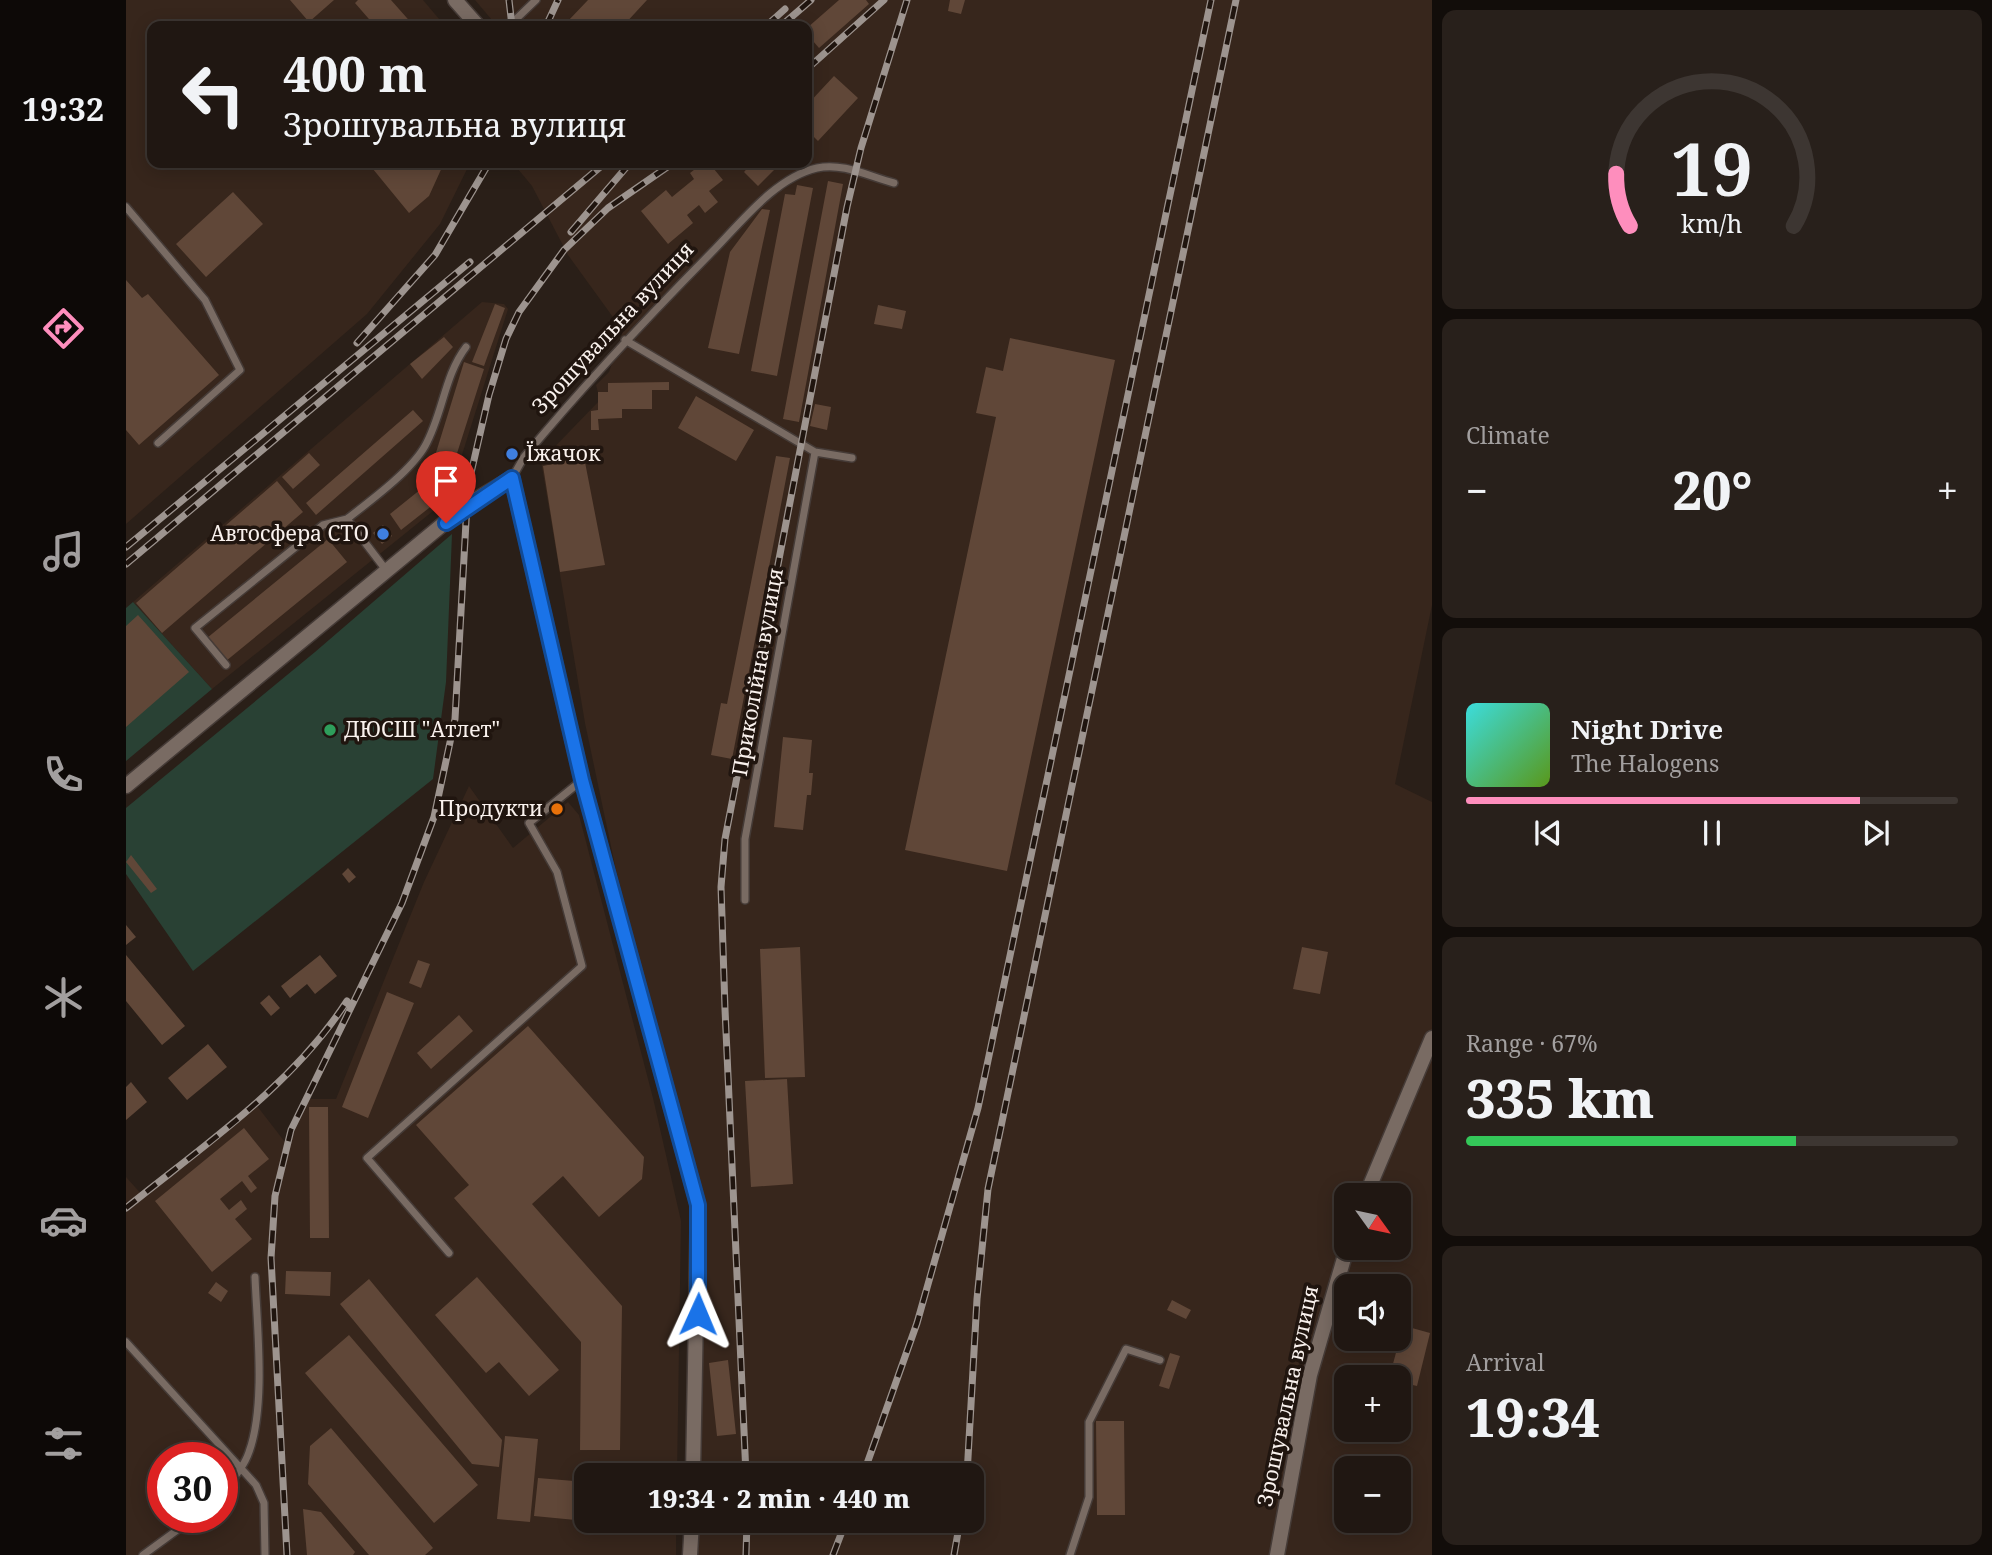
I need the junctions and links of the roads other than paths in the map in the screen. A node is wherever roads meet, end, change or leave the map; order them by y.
1 (455, 0) edge
2 (536, 0) edge
3 (474, 21) edge
4 (514, 21) edge
5 (894, 183) dead end
6 (126, 206) edge
7 (625, 340) junction
8 (466, 347) dead end
9 (158, 443) dead end
10 (815, 452) junction
11 (852, 458) dead end
12 (512, 478) junction
13 (346, 519) junction
14 (387, 571) junction
15 (226, 665) dead end
16 (582, 780) junction
17 (126, 786) edge
18 (745, 900) dead end
19 (1432, 1038) edge
20 (1371, 1183) edge
21 (449, 1253) dead end
22 (1344, 1260) edge
23 (255, 1277) dead end
24 (126, 1342) edge
25 (1160, 1360) dead end
26 (693, 1463) edge
27 (240, 1470) junction
28 (238, 1473) edge
29 (173, 1533) edge
30 (691, 1533) edge
31 (143, 1555) edge
32 (265, 1555) edge
33 (690, 1555) edge
34 (1070, 1555) edge
35 (1277, 1555) edge

1 - 3 street
2 - 4 lane
5 - 7 lane, Зрошувальна вулиця
6 - 9 lane
7 - 10 lane
7 - 12 lane, Зрошувальна вулиця
8 - 13 lane
10 - 11 lane
10 - 18 lane, Приколійна вулиця
12 - 14 street, Зрошувальна вулиця
12 - 16 street
13 - 14 lane
13 - 15 lane
14 - 17 street, Зрошувальна вулиця
16 - 21 lane
16 - 26 street
19 - 20 street
22 - 35 street, Зрошувальна вулиця
23 - 27 lane
24 - 27 lane
25 - 34 lane
27 - 28 lane
27 - 32 lane
29 - 31 lane
30 - 33 street

